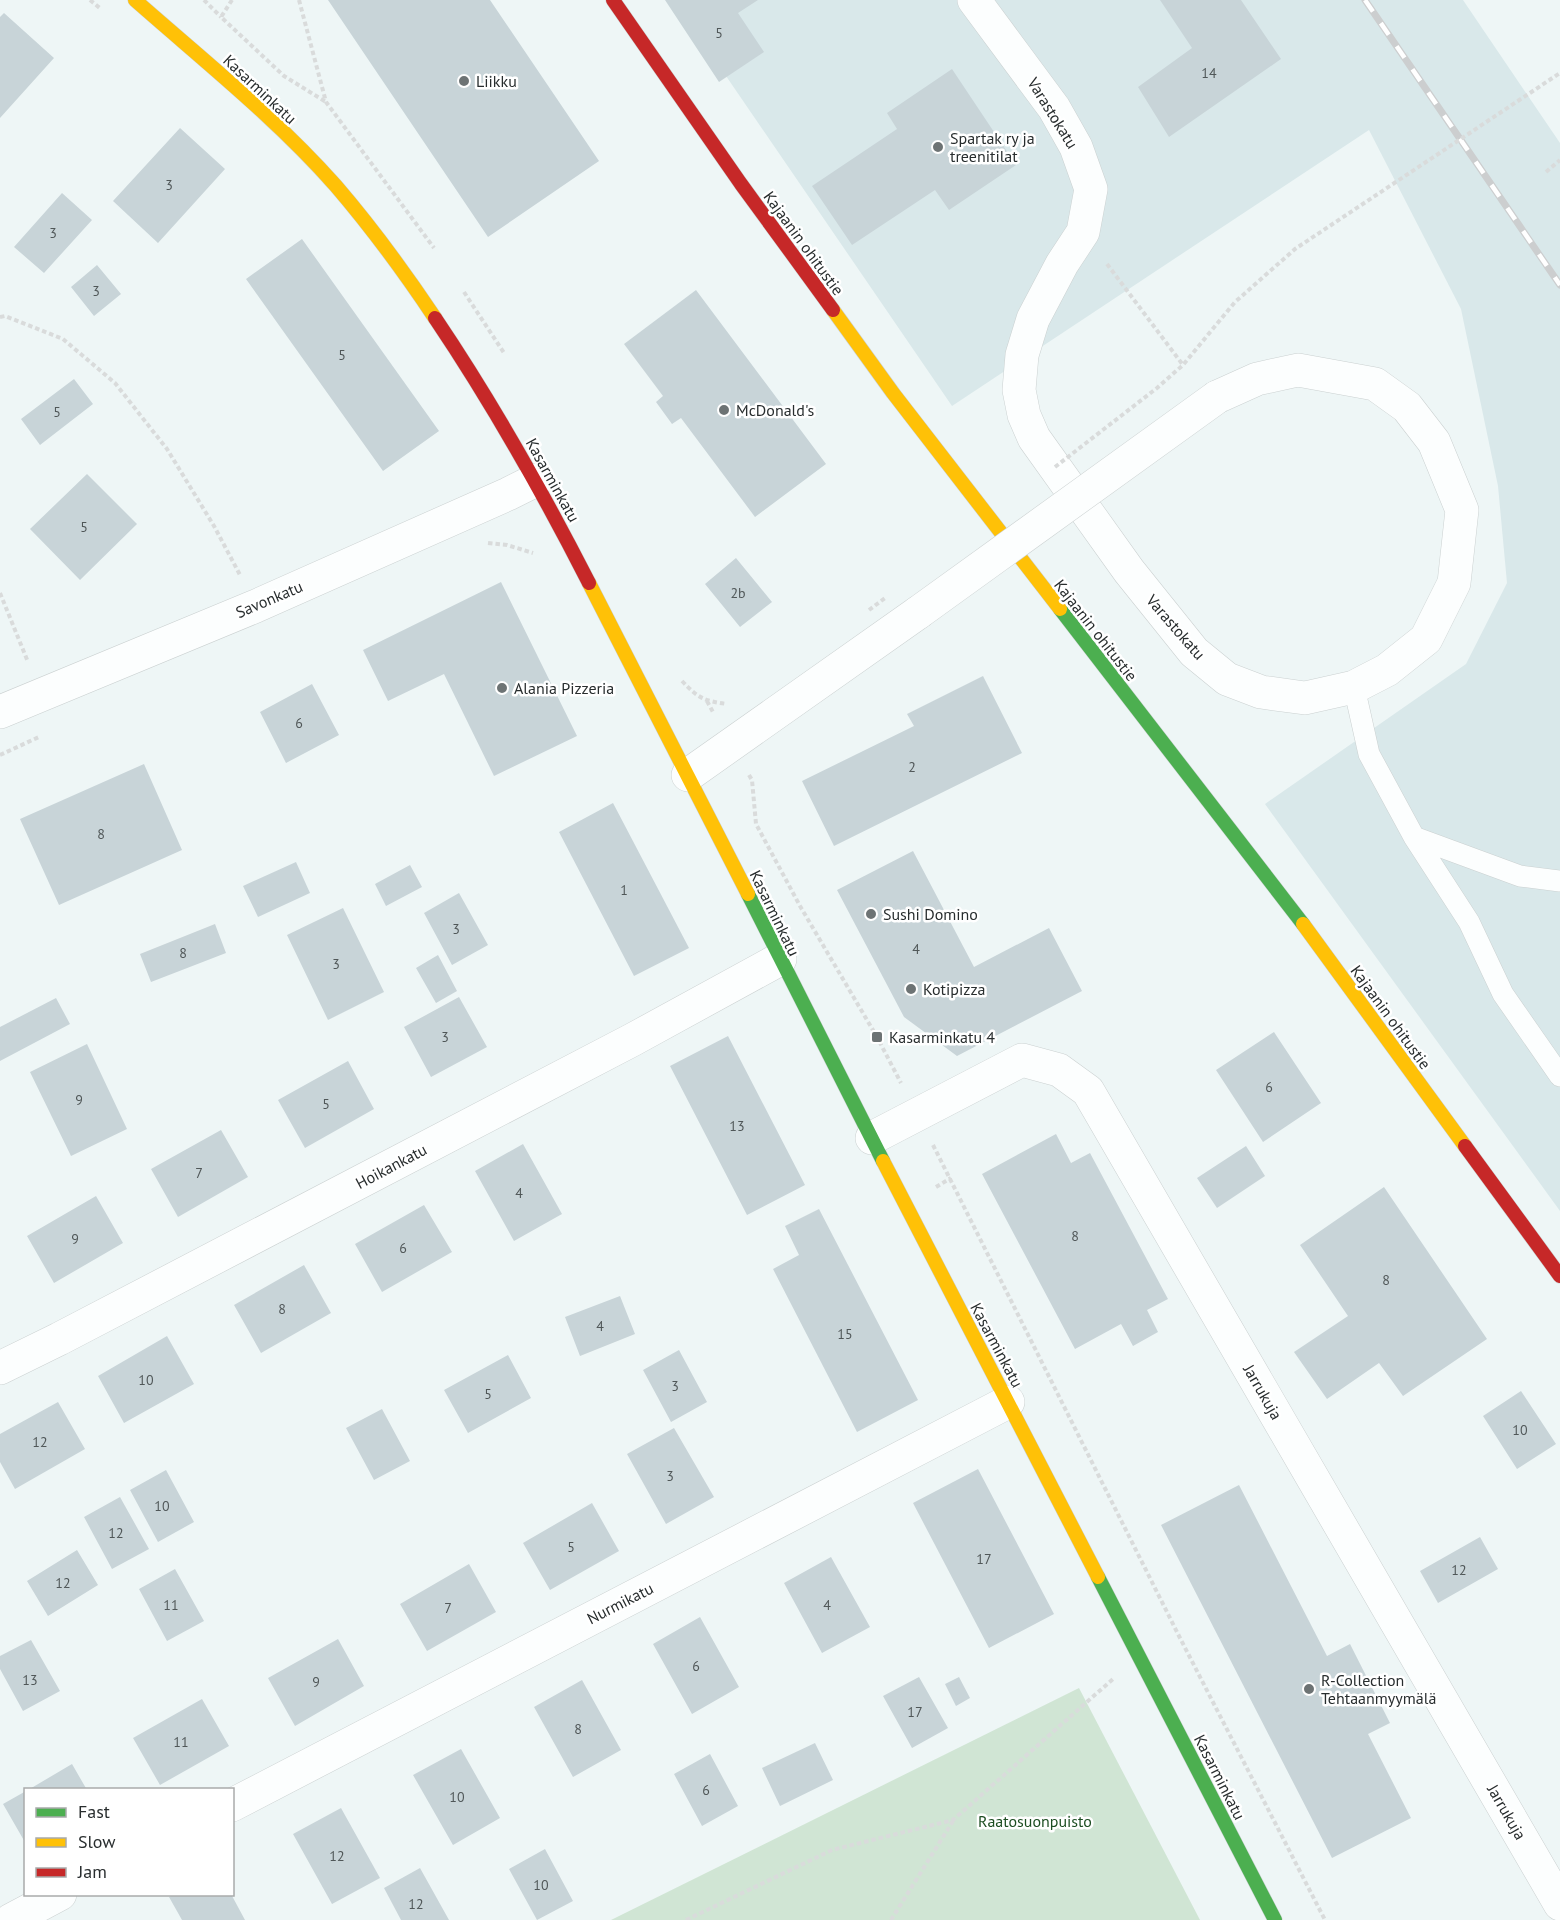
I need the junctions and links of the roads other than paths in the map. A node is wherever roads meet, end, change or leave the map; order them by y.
1 (135, 0) edge
2 (613, 0) edge
3 (974, 0) edge
4 (536, 480) junction
5 (1354, 687) junction
6 (0, 711) edge
7 (688, 775) junction
8 (1414, 837) junction
9 (1560, 881) edge
10 (780, 959) junction
11 (1560, 1076) edge
12 (872, 1138) junction
13 (1560, 1275) edge
14 (0, 1368) edge
15 (1008, 1402) junction
16 (234, 1804) edge
17 (56, 1896) edge
18 (1560, 1904) edge
19 (11, 1920) edge
20 (1275, 1920) edge

1 - 4 main road, Kasarminkatu
2 - 13 main road, Kajaanin ohitustie
3 - 5 street, Varastokatu
4 - 6 street, Savonkatu
4 - 7 main road, Kasarminkatu
5 - 7 street, Varastokatu, bridge
5 - 8 lane
7 - 10 main road, Kasarminkatu
8 - 9 lane
8 - 11 lane
10 - 12 main road, Kasarminkatu
10 - 14 street, Hoikankatu
12 - 15 main road, Kasarminkatu
12 - 18 street, Jarrukuja
15 - 16 street, Nurmikatu
15 - 20 main road, Kasarminkatu
17 - 19 street

